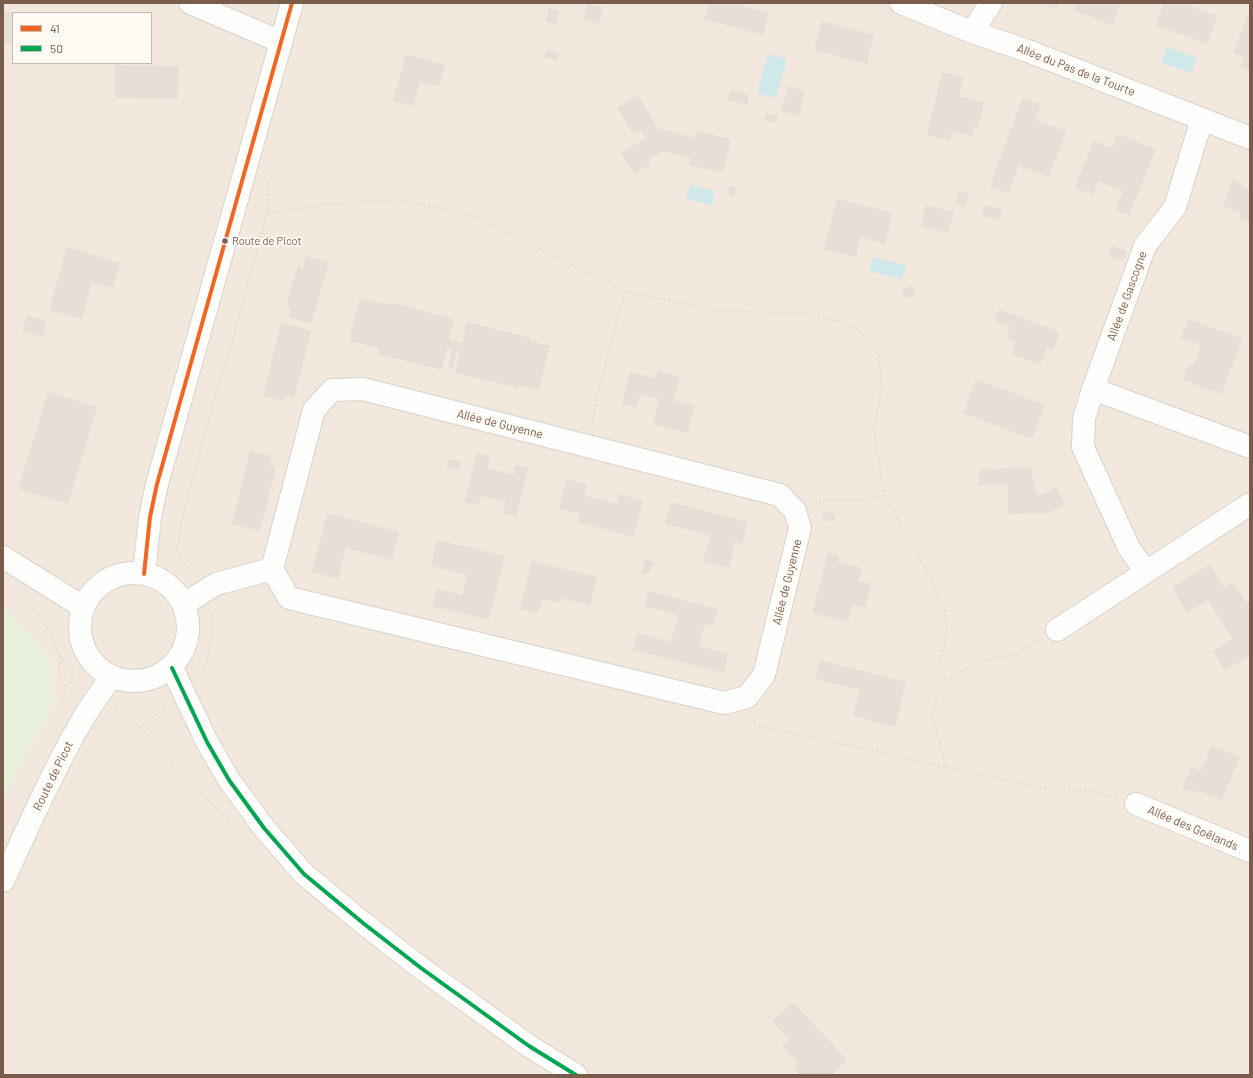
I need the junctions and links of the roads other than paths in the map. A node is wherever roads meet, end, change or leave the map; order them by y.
1 (190, 3) edge
2 (292, 3) edge
3 (901, 3) edge
4 (991, 3) edge
5 (972, 32) junction
6 (281, 42) junction
7 (1202, 119) junction
8 (1250, 138) edge
9 (1093, 389) junction
10 (1250, 447) edge
11 (1250, 504) edge
12 (3, 557) edge
13 (272, 569) junction
14 (1146, 572) junction
15 (144, 574) junction
16 (184, 604) junction
17 (83, 607) junction
18 (1057, 630) road end
19 (172, 668) junction
20 (112, 676) junction
21 (1136, 804) road end
22 (1250, 852) edge
23 (3, 881) edge
24 (576, 1075) edge

1 - 6 street
2 - 6 street
3 - 5 street, Allée du Pas de la Tourte
4 - 5 street
5 - 7 street, Allée du Pas de la Tourte
6 - 15 street
7 - 8 street, Allée du Pas de la Tourte
7 - 9 street, Allée de Gascogne
9 - 10 street
9 - 14 street, Allée de Gascogne
11 - 14 street
12 - 17 street
13 - 13 street, Allée de Guyenne
13 - 16 street
14 - 18 street
15 - 16 street
15 - 17 street
16 - 19 street
17 - 20 street
19 - 20 street
19 - 24 street
20 - 23 street, Route de Picot
21 - 22 street, Allée des Goëlands

